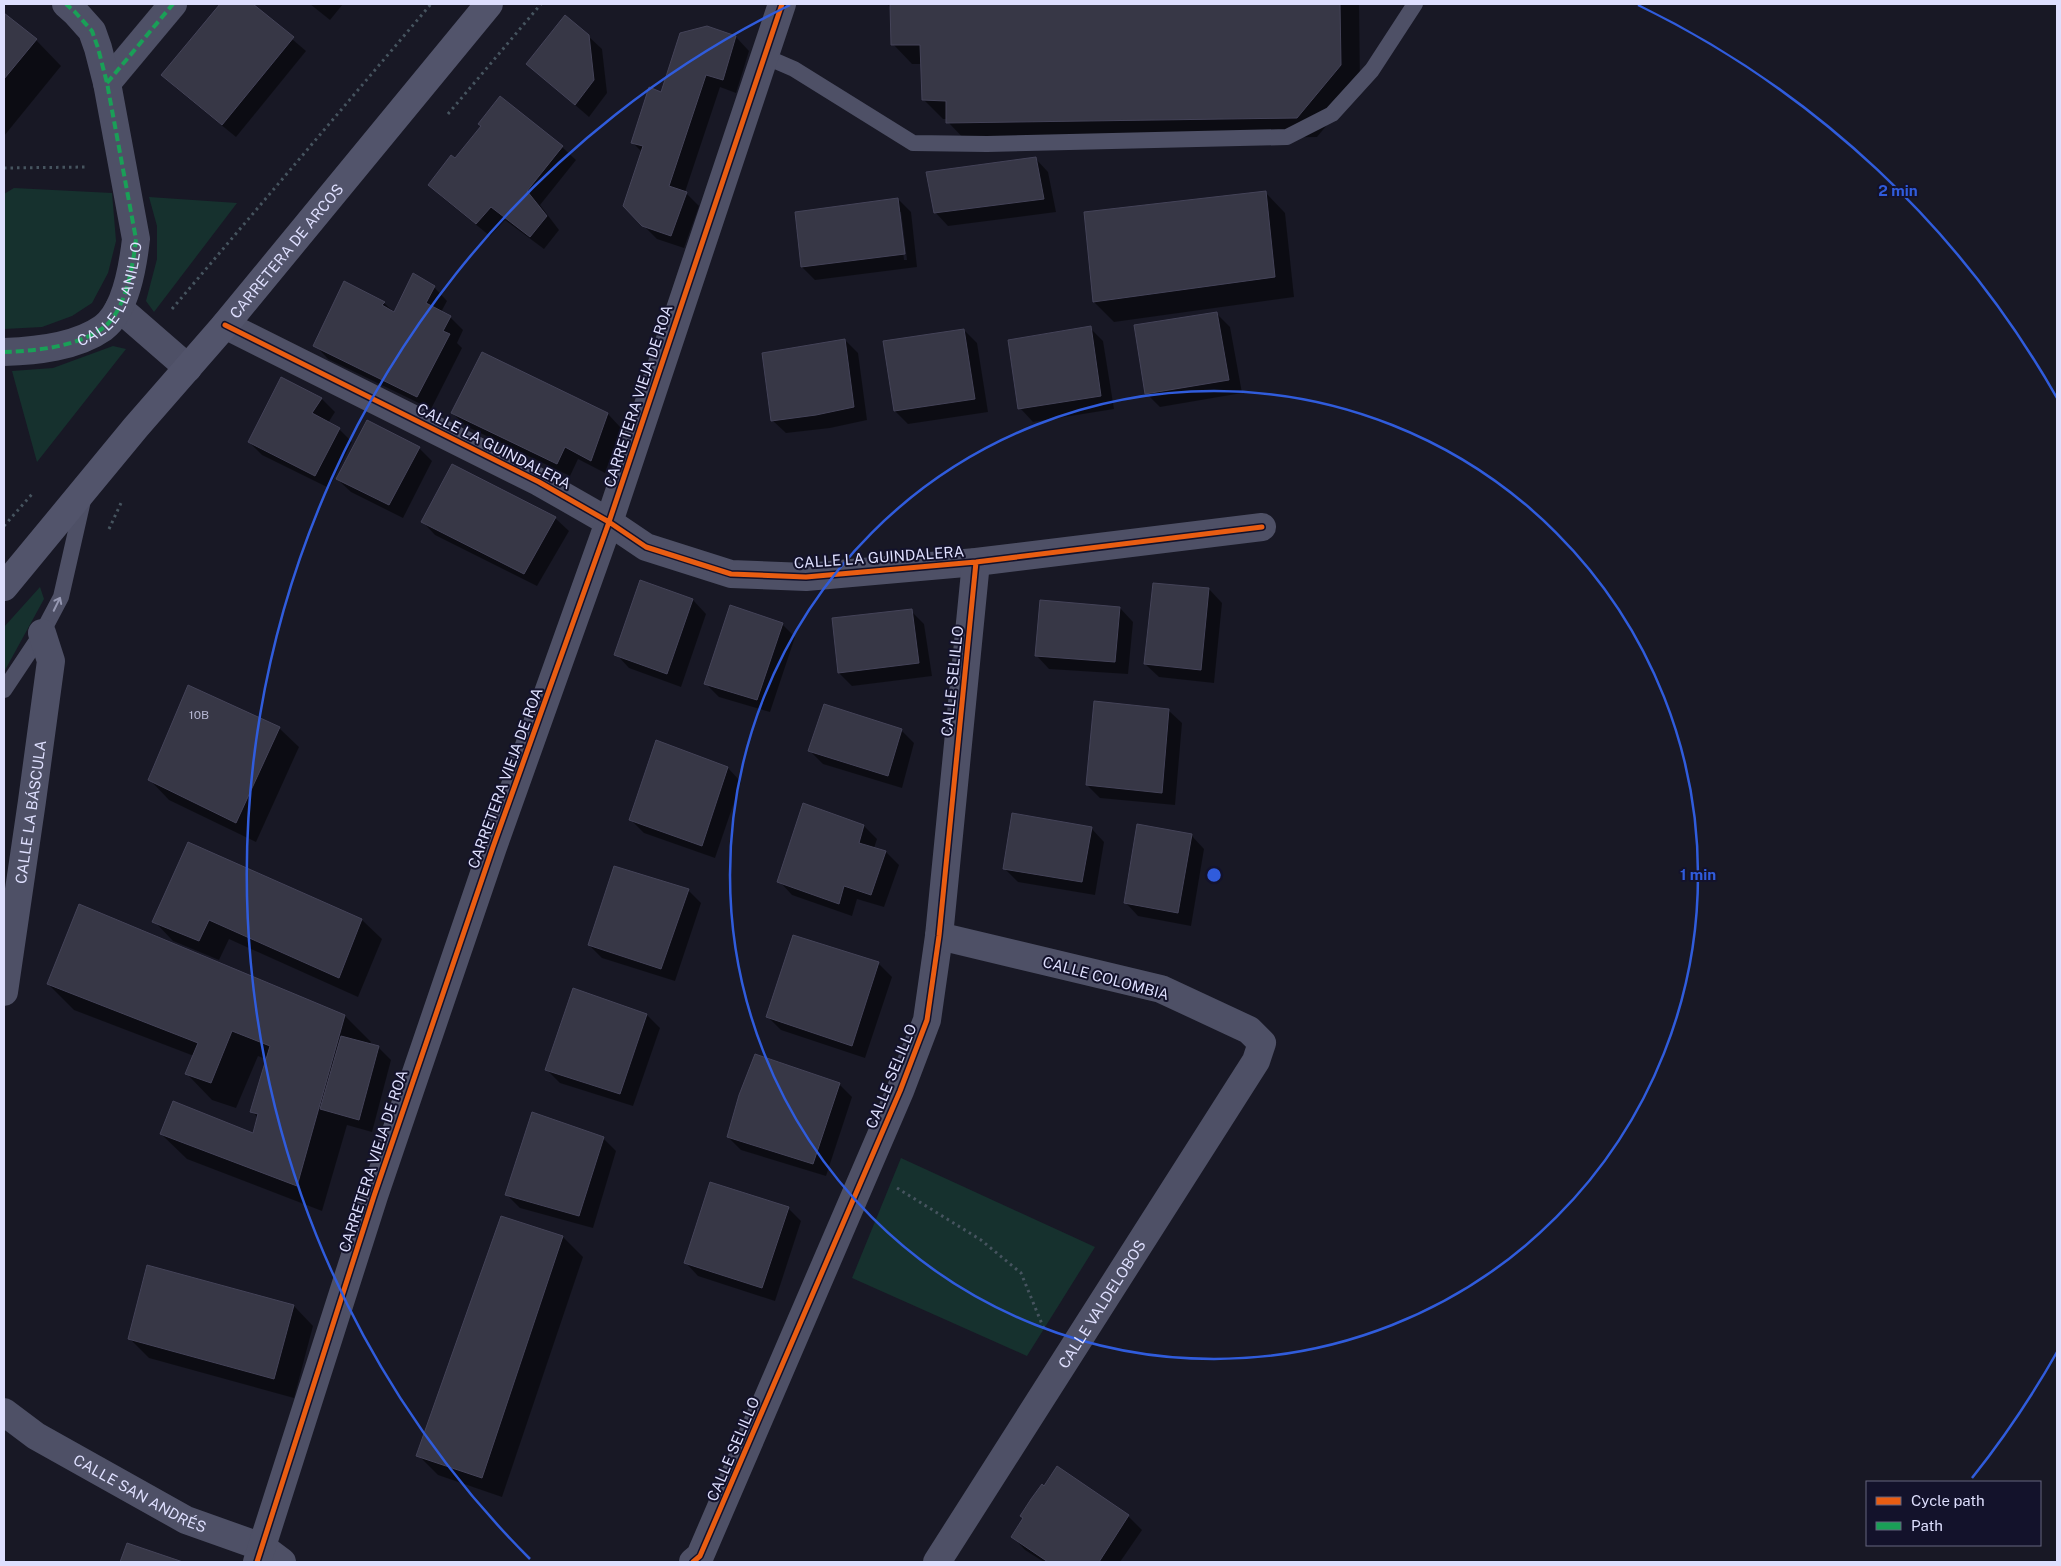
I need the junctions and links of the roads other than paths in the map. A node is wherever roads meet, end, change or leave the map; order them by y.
1 (66, 4) edge
2 (173, 4) edge
3 (489, 4) edge
4 (782, 4) edge
5 (1415, 4) edge
6 (764, 56) junction
7 (107, 84) junction
8 (119, 308) junction
9 (225, 324) junction
10 (4, 352) edge
11 (188, 368) junction
12 (86, 489) junction
13 (609, 522) junction
14 (1262, 527) dead end
15 (976, 562) junction
16 (4, 587) edge
17 (42, 632) junction
18 (4, 690) edge
19 (939, 936) junction
20 (4, 992) edge
21 (1262, 1043) joint
22 (4, 1412) edge
23 (267, 1557) edge
24 (705, 1560) edge
25 (937, 1562) edge

1 - 7 street, CALLE LLANILLO
2 - 7 street
3 - 9 street, CARRETERA DE ARCOS
4 - 6 street, CARRETERA VIEJA DE ROA
5 - 6 lane
6 - 13 street, CARRETERA VIEJA DE ROA
7 - 8 street, CALLE LLANILLO
8 - 10 street, CALLE LLANILLO
8 - 11 street
9 - 11 street, CARRETERA DE ARCOS
9 - 13 street, CALLE LA GUINDALERA
11 - 12 street, CARRETERA DE ARCOS
12 - 16 street, CARRETERA DE ARCOS
17 -> 12 lane
13 - 15 street, CALLE LA GUINDALERA
13 - 23 street, CARRETERA VIEJA DE ROA
14 - 15 street, CALLE LA GUINDALERA
15 - 19 street, CALLE SELILLO
17 - 18 lane
17 - 20 street, CALLE LA BÁSCULA
19 - 21 street, CALLE COLOMBIA
19 - 24 street, CALLE SELILLO
21 - 25 street, CALLE VALDELOBOS
22 - 23 street, CALLE SAN ANDRÉS

